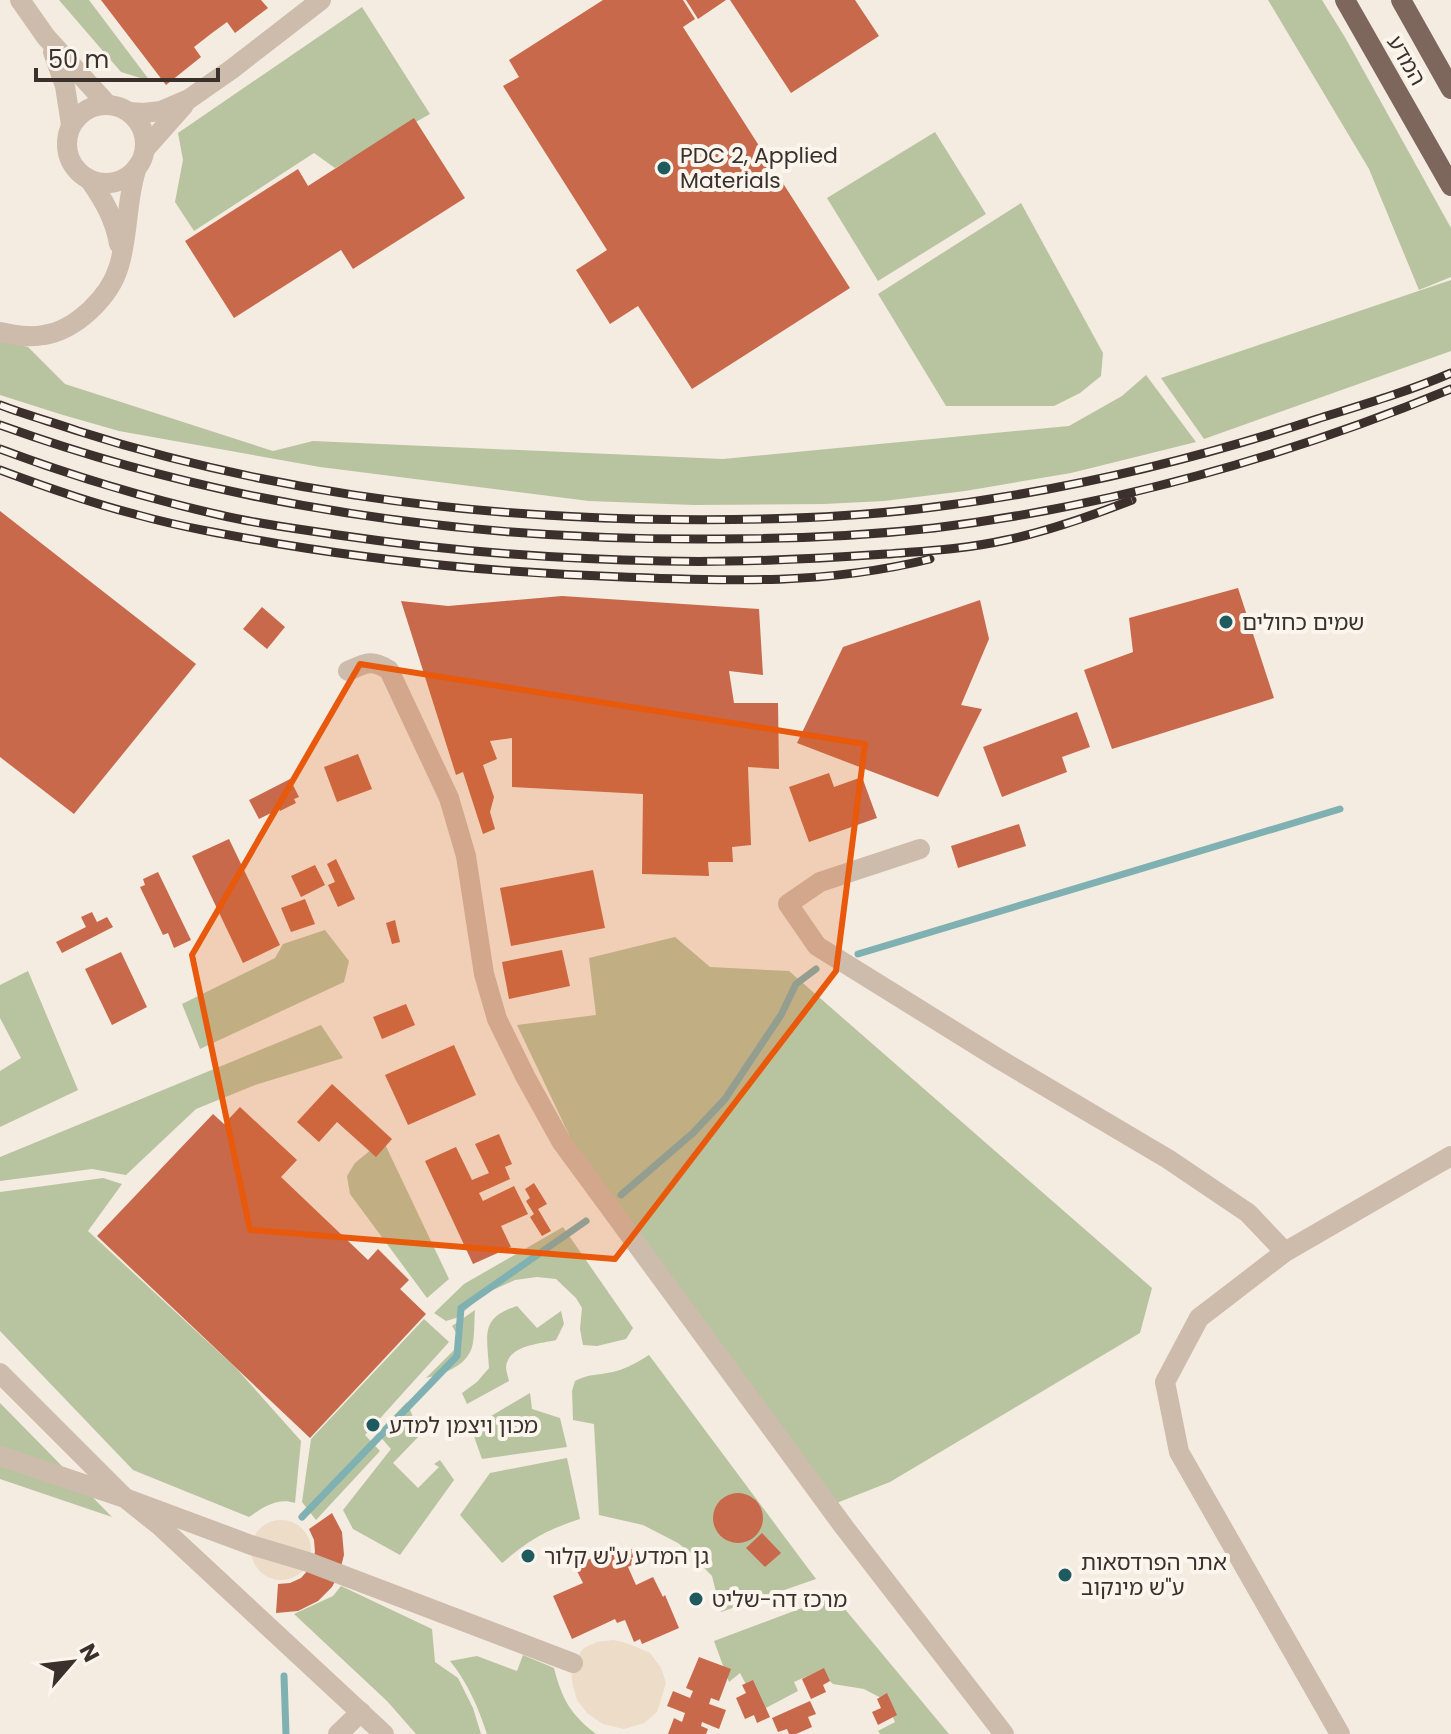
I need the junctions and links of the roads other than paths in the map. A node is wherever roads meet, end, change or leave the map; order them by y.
1 (20, 0) edge
2 (321, 0) edge
3 (1345, 0) edge
4 (1401, 0) edge
5 (46, 37) junction
6 (1451, 89) edge
7 (192, 96) junction
8 (107, 104) junction
9 (129, 112) junction
10 (71, 125) junction
11 (141, 158) junction
12 (89, 179) junction
13 (1451, 186) edge
14 (120, 260) junction
15 (0, 332) edge
16 (348, 671) dead end
17 (920, 849) dead end
18 (1451, 1156) edge
19 (1285, 1252) junction
20 (0, 1373) edge
21 (0, 1456) edge
22 (125, 1498) junction
23 (573, 1663) dead end
24 (361, 1712) junction
25 (338, 1734) edge
26 (384, 1734) edge
27 (1004, 1734) edge
28 (1340, 1734) edge

1 - 5 street
2 - 7 street
3 - 13 main road, המדע
4 - 6 main road, המדע
5 - 8 street
5 - 10 street
7 - 9 street
7 - 11 street
8 - 9 street
8 - 10 street
9 - 11 street
10 - 12 street
11 - 12 street
11 - 14 street
12 - 14 street
14 - 15 street
16 - 27 street
17 - 19 street
18 - 19 street
19 - 28 street
20 - 22 street
21 - 22 street
22 - 23 street
22 - 24 street
24 - 25 street
24 - 26 street

